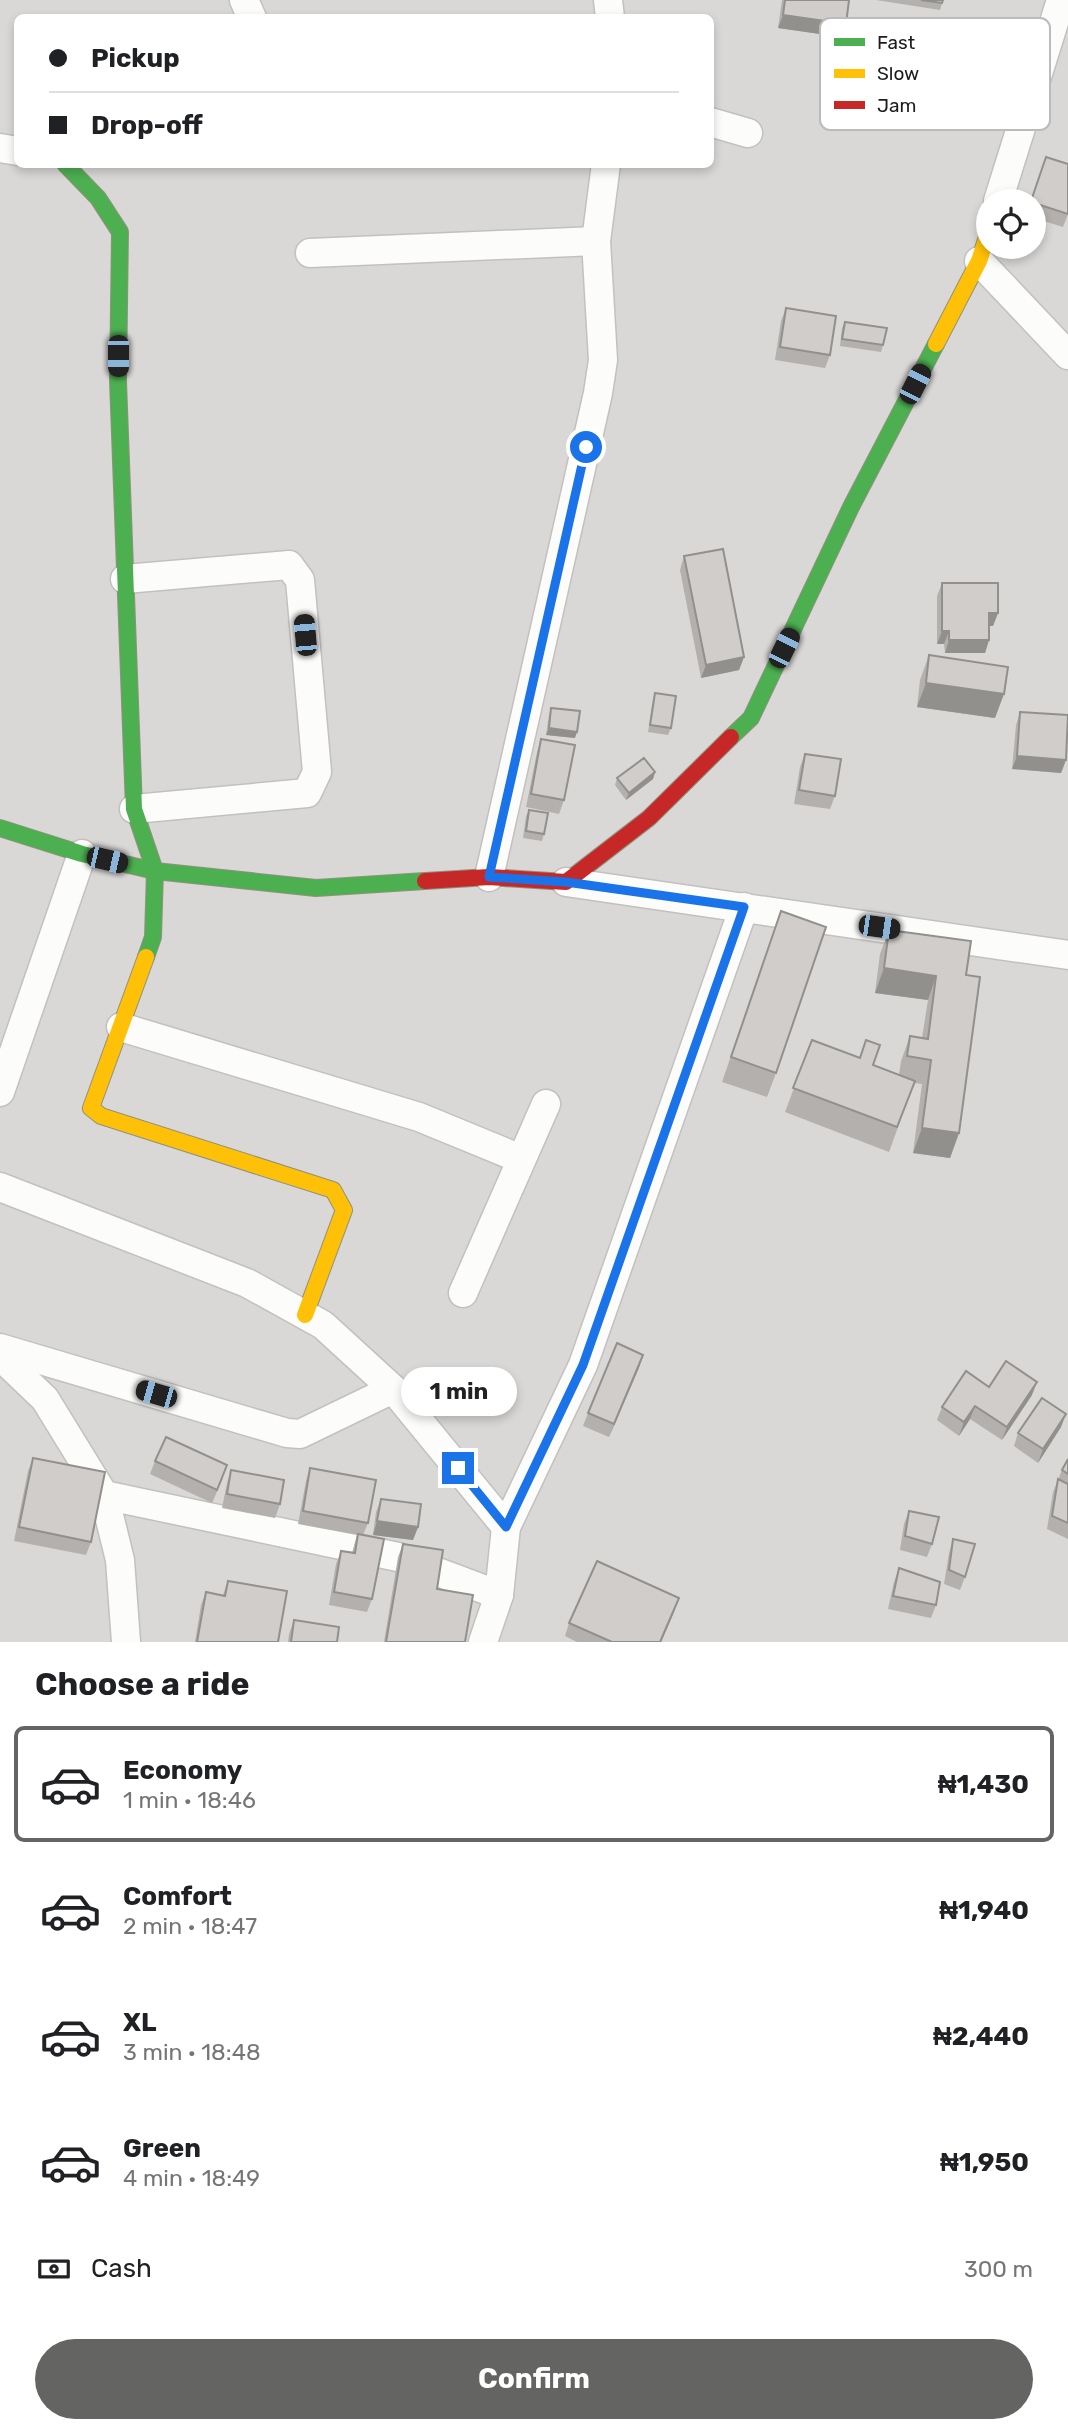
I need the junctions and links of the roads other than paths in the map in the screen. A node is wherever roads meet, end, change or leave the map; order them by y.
1 (1060, 0) edge
2 (1050, 32) edge
3 (714, 123) edge
4 (1020, 130) edge
5 (748, 133) dead end
6 (69, 168) edge
7 (605, 168) edge
8 (1002, 189) edge
9 (596, 241) junction
10 (310, 253) dead end
11 (979, 261) joint
12 (1068, 355) edge
13 (125, 579) junction
14 (134, 809) junction
15 (0, 828) edge
16 (82, 855) junction
17 (155, 871) junction
18 (489, 877) junction
19 (566, 882) junction
20 (744, 907) junction
21 (1068, 955) edge
22 (121, 1027) junction
23 (0, 1092) edge
24 (546, 1104) dead end
25 (522, 1159) junction
26 (0, 1187) edge
27 (463, 1293) dead end
28 (305, 1315) junction
29 (0, 1348) edge
30 (0, 1356) edge
31 (394, 1389) junction
32 (104, 1495) junction
33 (506, 1527) junction
34 (499, 1595) junction
35 (126, 1642) edge
36 (483, 1642) edge

1 - 2 street
3 - 5 street
4 - 8 street
6 - 13 street
7 - 9 street
9 - 10 street
9 - 18 street
11 - 12 street
11 - 19 street
13 - 14 street
13 - 14 street
14 - 17 street
15 - 16 street
16 - 17 street
16 - 23 street
17 - 18 street
17 - 22 street
18 - 19 street
19 - 20 street
20 - 21 street
20 - 33 street
22 - 25 street
22 - 28 street
24 - 25 street
25 - 27 street
26 - 28 street
28 - 31 street
29 - 31 street
30 - 32 street
31 - 33 street
32 - 34 street
32 - 35 street
33 - 34 street
34 - 36 street

